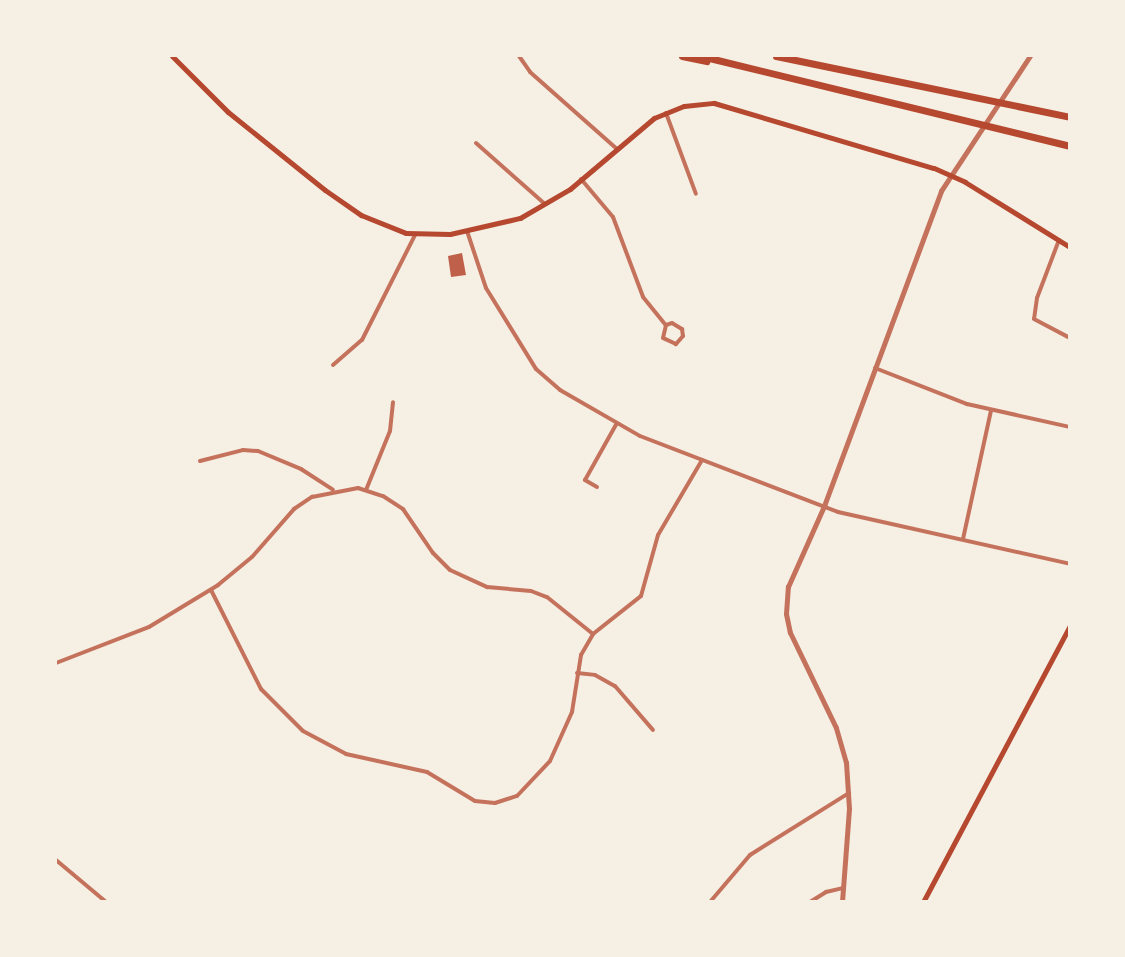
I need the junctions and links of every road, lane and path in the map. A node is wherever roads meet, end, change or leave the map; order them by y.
1 (172, 56) edge
2 (519, 56) edge
3 (682, 56) edge
4 (701, 56) edge
5 (776, 56) edge
6 (1030, 56) edge
7 (783, 78) junction
8 (666, 113) junction
9 (1070, 117) edge
10 (476, 143) dead end
11 (1070, 146) edge
12 (616, 148) junction
13 (951, 175) junction
14 (581, 179) junction
15 (696, 194) dead end
16 (546, 204) junction
17 (467, 231) junction
18 (416, 235) junction
19 (1059, 240) junction
20 (1070, 247) edge
21 (666, 325) junction
22 (1070, 338) edge
23 (333, 365) dead end
24 (875, 368) junction
25 (393, 402) dead end
26 (992, 411) junction
27 (617, 423) junction
28 (1070, 427) edge
29 (702, 460) junction
30 (200, 461) dead end
31 (597, 487) dead end
32 (333, 490) junction
33 (366, 490) junction
34 (824, 506) junction
35 (963, 539) junction
36 (1070, 564) edge
37 (211, 590) junction
38 (1070, 625) edge
39 (593, 634) junction
40 (56, 663) edge
41 (577, 673) junction
42 (653, 730) dead end
43 (849, 793) junction
44 (56, 860) edge
45 (843, 888) junction
46 (106, 902) edge
47 (710, 902) edge
48 (810, 902) edge
49 (842, 902) edge
50 (923, 902) edge

1 - 18 main road
2 - 12 street
3 - 7 highway
4 - 7 highway
5 - 9 highway
6 - 13 street
7 - 11 highway
8 - 12 main road
8 - 13 main road
8 - 15 street
10 - 16 street
12 - 14 main road
13 - 19 main road
13 - 24 street
14 - 16 main road
14 - 21 street
16 - 17 main road
17 - 18 main road
17 - 27 street
18 - 23 street
19 - 20 main road
19 - 22 street
21 - 21 street
24 - 26 street
24 - 34 street
25 - 33 street
26 - 28 street
26 - 35 street
27 - 29 street
27 - 31 street
29 - 34 street
29 - 39 street
30 - 32 street
32 - 33 street
32 - 37 street
33 - 39 street
34 - 35 street
34 - 43 street
35 - 36 street
37 - 40 street
37 - 41 street
38 - 50 main road
39 - 41 street
41 - 42 street
43 - 45 street
43 - 47 street
44 - 46 street
45 - 48 street
45 - 49 street

